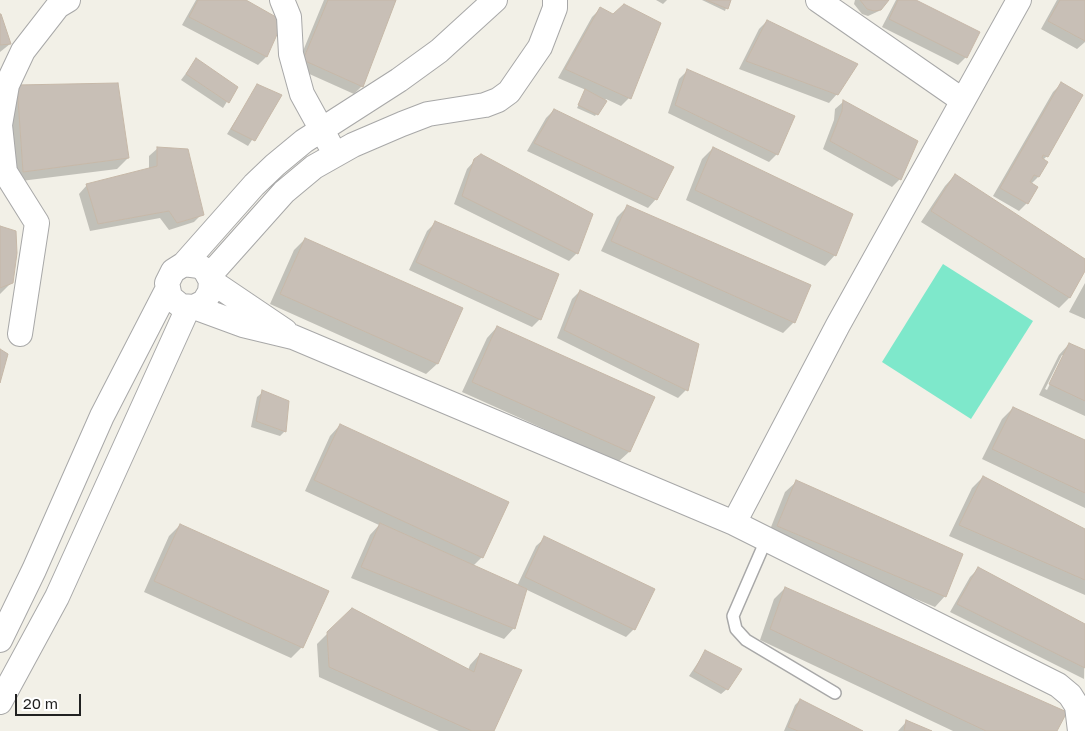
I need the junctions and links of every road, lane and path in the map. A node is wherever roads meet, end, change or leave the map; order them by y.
1 (68, 0) edge
2 (282, 0) edge
3 (495, 0) edge
4 (555, 0) edge
5 (818, 0) edge
6 (1019, 0) edge
7 (962, 100) junction
8 (322, 130) junction
9 (337, 155) junction
10 (184, 264) junction
11 (210, 279) junction
12 (167, 290) junction
13 (191, 308) junction
14 (20, 334) dead end
15 (292, 337) junction
16 (734, 524) junction
17 (766, 540) junction
18 (0, 640) edge
19 (835, 693) dead end
20 (0, 702) edge
21 (1080, 731) edge

1 - 14 street
2 - 8 street
3 - 8 street
4 - 9 street
5 - 7 street
6 - 7 street
7 - 16 street
8 - 9 street
8 - 10 street
9 - 11 street
10 - 11 street
10 - 12 street
11 - 13 street
11 - 15 street
12 - 13 street
12 - 18 street
13 - 15 street
13 - 20 street
15 - 16 street
16 - 17 street
17 - 19 lane
17 - 21 street

